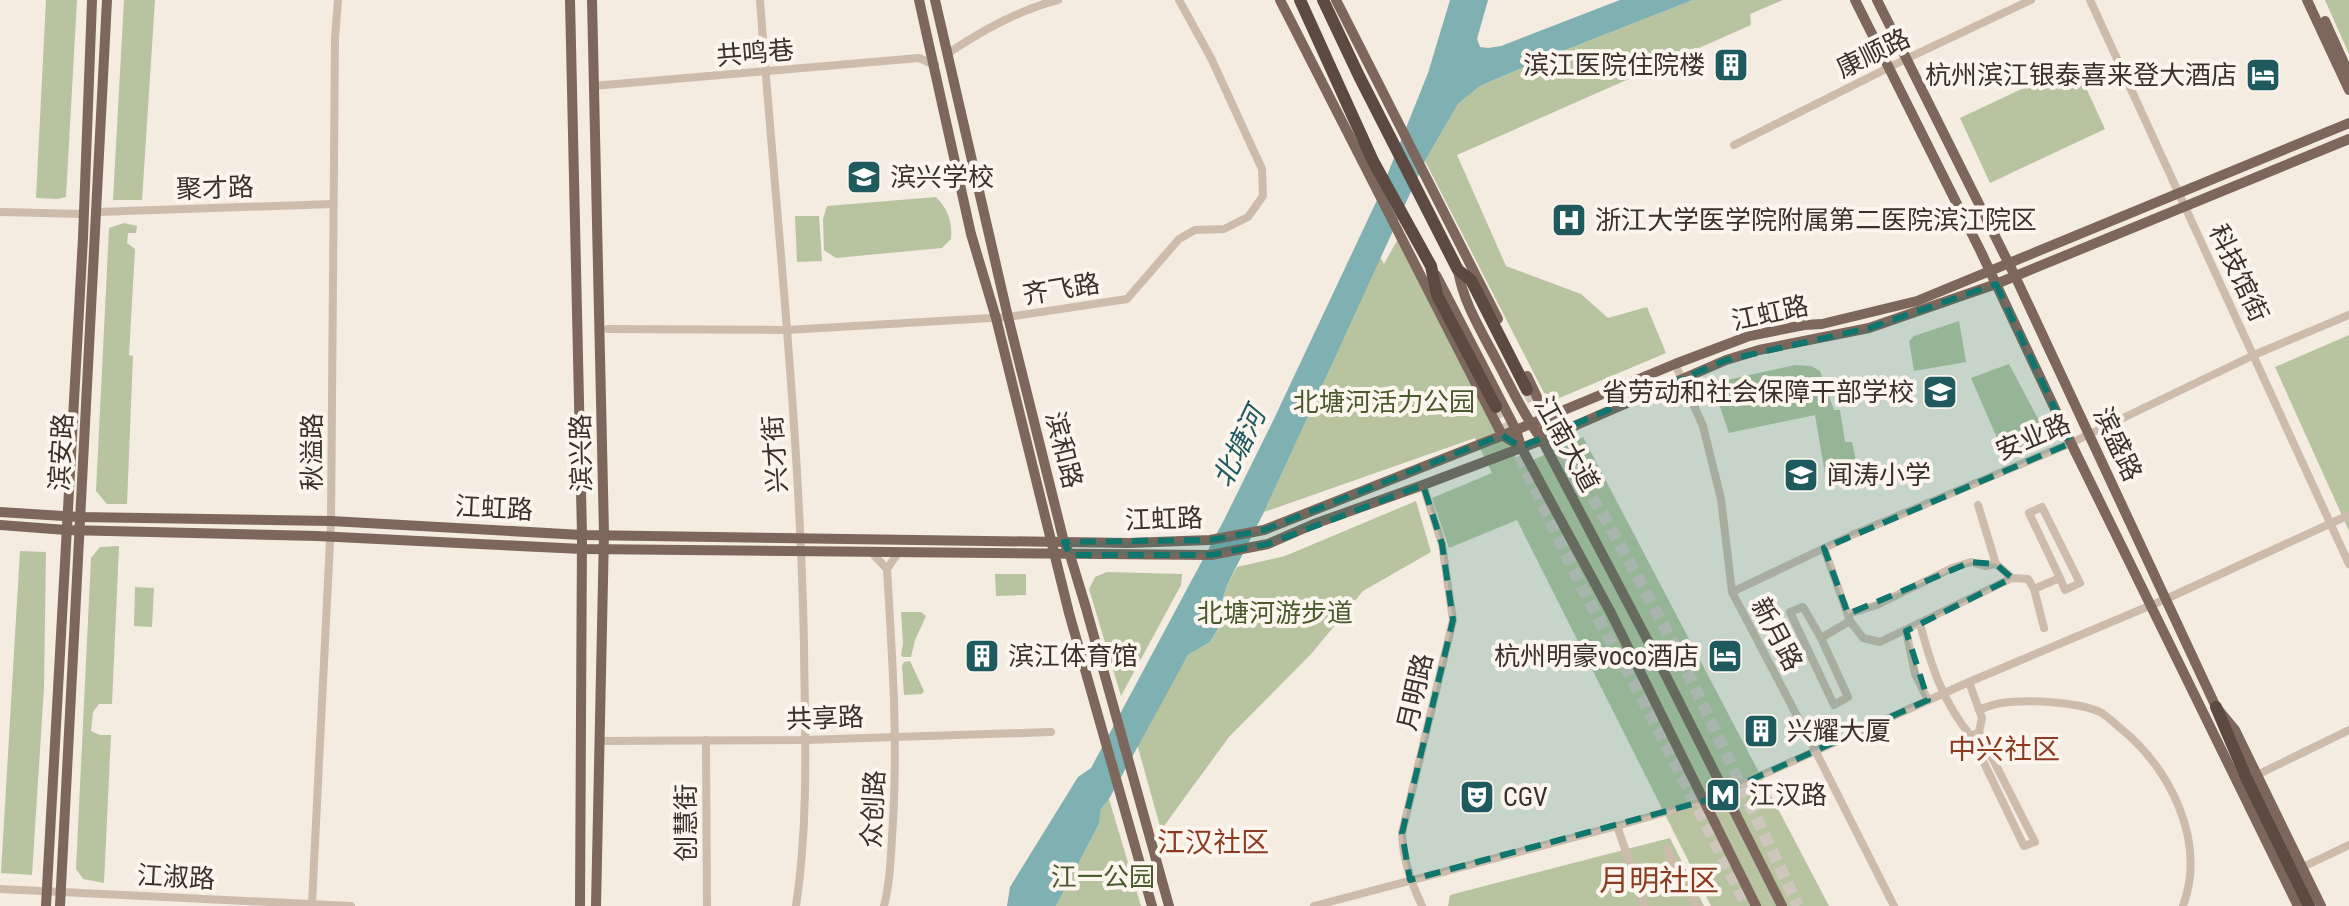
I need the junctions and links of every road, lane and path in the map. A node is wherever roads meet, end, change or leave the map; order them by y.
1 (92, 0) edge
2 (107, 0) edge
3 (338, 0) edge
4 (570, 0) edge
5 (592, 0) edge
6 (760, 0) edge
7 (919, 0) edge
8 (935, 0) edge
9 (1058, 0) edge
10 (1179, 0) edge
11 (1280, 0) edge
12 (1300, 0) edge
13 (1323, 0) edge
14 (1336, 0) edge
15 (1855, 0) edge
16 (1877, 0) edge
17 (2031, 0) edge
18 (2090, 0) edge
19 (2307, 0) edge
20 (2315, 0) edge
21 (944, 40) junction
22 (963, 43) junction
23 (930, 45) junction
24 (947, 54) junction
25 (919, 58) junction
26 (1906, 59) junction
27 (935, 65) junction
28 (1888, 68) junction
29 (765, 72) junction
30 (2349, 74) edge
31 (593, 86) junction
32 (2349, 90) edge
33 (2349, 123) edge
34 (2349, 139) edge
35 (1734, 145) dead end
36 (2181, 193) junction
37 (333, 204) junction
38 (2186, 207) junction
39 (0, 212) edge
40 (97, 212) junction
41 (84, 214) junction
42 (2009, 263) junction
43 (1431, 266) junction
44 (1458, 270) junction
45 (1990, 271) junction
46 (2015, 276) junction
47 (1996, 284) junction
48 (2349, 315) edge
49 (1008, 317) junction
50 (996, 318) junction
51 (608, 329) dead end
52 (787, 330) junction
53 (2254, 355) junction
54 (1675, 364) junction
55 (1683, 377) junction
56 (1527, 390) tunnel mouth
57 (1496, 407) tunnel mouth
58 (1546, 416) junction
59 (1530, 423) junction
60 (1516, 430) junction
61 (2090, 434) junction
62 (1502, 435) junction
63 (1542, 440) junction
64 (2071, 443) junction
65 (1521, 447) junction
66 (1423, 485) junction
67 (1978, 505) dead end
68 (0, 512) edge
69 (2349, 515) edge
70 (67, 516) junction
71 (79, 517) junction
72 (1311, 518) junction
73 (331, 521) junction
74 (2329, 523) junction
75 (0, 525) edge
76 (66, 530) junction
77 (79, 530) junction
78 (604, 534) junction
79 (582, 535) junction
80 (330, 536) junction
81 (800, 537) junction
82 (1051, 542) junction
83 (1064, 542) junction
84 (1824, 548) junction
85 (582, 549) junction
86 (604, 549) junction
87 (802, 552) junction
88 (872, 553) junction
89 (898, 553) junction
90 (1054, 554) junction
91 (1070, 555) junction
92 (1996, 564) junction
93 (2349, 564) edge
94 (887, 569) junction
95 (2012, 578) junction
96 (2060, 578) junction
97 (2034, 589) junction
98 (1732, 592) junction
99 (2166, 599) junction
100 (2151, 605) junction
101 (1849, 618) junction
102 (1920, 624) junction
103 (2044, 628) dead end
104 (1906, 630) junction
105 (1821, 638) junction
106 (1969, 682) junction
107 (1943, 694) junction
108 (1928, 700) junction
109 (2216, 707) junction
110 (1979, 710) junction
111 (2349, 730) edge
112 (1051, 732) dead end
113 (1975, 734) junction
114 (896, 736) junction
115 (706, 740) junction
116 (805, 740) junction
117 (599, 741) junction
118 (1815, 750) junction
119 (2257, 775) junction
120 (1724, 792) junction
121 (1704, 801) junction
122 (1617, 826) junction
123 (2349, 845) edge
124 (1667, 849) dead end
125 (2303, 867) junction
126 (1410, 880) junction
127 (0, 889) edge
128 (61, 891) junction
129 (46, 892) junction
130 (312, 904) junction
131 (46, 906) edge
132 (60, 906) edge
133 (351, 906) edge
134 (580, 906) edge
135 (596, 906) edge
136 (707, 906) edge
137 (796, 906) edge
138 (884, 906) edge
139 (1152, 906) edge
140 (1169, 906) edge
141 (1314, 906) edge
142 (1422, 906) edge
143 (1645, 906) edge
144 (1697, 906) edge
145 (1756, 906) edge
146 (1782, 906) edge
147 (1894, 906) edge
148 (2183, 906) edge
149 (2298, 906) edge
150 (2309, 906) edge
151 (2321, 906) edge

1 - 41 main road, 滨安路
2 - 40 main road, 滨安路
3 - 37 street, 秋溢路
4 - 79 main road, 滨兴路
5 - 31 main road, 滨兴路
6 - 29 street, 兴才街
7 - 23 main road, 滨和路
8 - 21 main road, 滨和路
9 - 22 street
10 - 49 street, 齐飞路
11 - 62 main road
12 - 43 highway, 江南大道
13 - 44 highway, 江南大道
14 - 58 main road
15 - 28 main road, 滨盛路
16 - 26 main road, 滨盛路
17 - 26 street, 康顺路
18 - 36 street, 科技馆街
19 - 32 main road
20 - 30 main road
21 - 22 street
21 - 24 main road, 滨和路
22 - 24 street
23 - 25 street
23 - 27 main road, 滨和路
24 - 49 main road, 滨和路
25 - 27 street, 共鸣巷
25 - 29 street, 共鸣巷
26 - 28 street, 康顺路
26 - 42 main road, 滨盛路
27 - 50 main road, 滨和路
28 - 35 street, 康顺路
28 - 45 main road, 滨盛路
29 - 31 street, 共鸣巷
29 - 52 street, 兴才街
31 - 78 main road, 滨兴路
33 - 36 main road, 江虹路
34 - 38 main road, 江虹路
36 - 38 street, 科技馆街
36 - 42 main road, 江虹路
37 - 40 street, 聚才路
37 - 73 street, 秋溢路
38 - 46 main road, 江虹路
38 - 53 street, 科技馆街
39 - 41 street
40 - 71 main road, 滨安路
41 - 70 main road, 滨安路
42 - 45 main road, 江虹路
42 - 46 main road, 滨盛路
43 - 57 highway
43 - 60 main road, 江南大道
44 - 56 highway
44 - 59 main road, 江南大道
45 - 47 main road, 滨盛路
45 - 54 main road, 江虹路
46 - 47 main road, 江虹路
46 - 61 main road, 滨盛路
47 - 55 main road, 江虹路
47 - 64 main road, 滨盛路
48 - 53 street, 安业路
49 - 50 street, 齐飞路
49 - 83 main road, 滨和路
50 - 52 street, 齐飞路
50 - 82 main road, 滨和路
51 - 52 street, 齐飞路
52 - 81 street, 兴才街
53 - 61 street, 安业路
53 - 74 street, 科技馆街
54 - 55 street, 新月路
54 - 58 main road, 江虹路
55 - 63 main road, 江虹路
55 - 98 street, 新月路
58 - 59 main road, 江虹路
58 - 63 main road
59 - 60 main road, 江虹路
59 - 63 main road, 江南大道
60 - 62 main road, 江虹路
60 - 65 main road, 江南大道
61 - 64 street, 安业路
61 - 99 main road, 滨盛路
62 - 65 main road
62 - 72 main road, 江虹路
63 - 65 main road, 江虹路
63 - 120 main road, 江南大道
64 - 84 street, 安业路
64 - 100 main road, 滨盛路
65 - 66 main road, 江虹路
65 - 121 main road, 江南大道
66 - 72 main road, 江虹路
66 - 126 street, 月明路
67 - 92 street
68 - 70 main road, 江虹路
69 - 74 street
70 - 71 main road, 江虹路
70 - 76 main road, 滨安路
71 - 73 main road, 江虹路
71 - 77 main road, 滨安路
72 - 83 main road, 江虹路
72 - 91 main road, 江虹路
73 - 79 main road, 江虹路
73 - 80 street, 秋溢路
74 - 93 street, 科技馆街
74 - 99 street
75 - 76 main road, 江虹路
76 - 77 main road, 江虹路
76 - 129 main road, 滨安路
77 - 80 main road, 江虹路
77 - 128 main road, 滨安路
78 - 79 main road, 江虹路
78 - 81 main road, 江虹路
78 - 86 main road, 滨兴路
79 - 85 main road, 滨兴路
80 - 85 main road, 江虹路
80 - 130 street, 秋溢路
81 - 82 main road, 江虹路
81 - 87 street, 兴才街
82 - 83 main road, 江虹路
82 - 90 main road, 滨和路
83 - 91 main road, 滨和路
84 - 98 street, 安业路
84 - 101 street
85 - 86 main road, 江虹路
85 - 134 main road, 滨兴路
86 - 87 main road, 江虹路
86 - 117 main road, 滨兴路
87 - 88 main road, 江虹路
87 - 116 street, 兴才街
88 - 89 main road, 江虹路
88 - 94 street
89 - 90 main road, 江虹路
89 - 94 street
90 - 91 main road, 江虹路
90 - 139 main road, 滨和路
91 - 140 main road, 滨和路
92 - 95 street
92 - 101 street
94 - 114 street, 众创路
95 - 97 street
95 - 102 street
96 - 96 street
96 - 97 street
97 - 103 street
98 - 118 street, 新月路
99 - 100 street
99 - 109 main road, 滨盛路
100 - 106 street
100 - 149 main road, 滨盛路
101 - 104 street
101 - 105 street
102 - 104 street
102 - 107 street
104 - 108 street
105 - 105 street
106 - 107 street
106 - 110 street
107 - 108 street
107 - 113 street
108 - 118 street
109 - 119 main road, 滨盛路
109 - 150 highway
110 - 113 street
110 - 148 street
111 - 119 street
112 - 114 street, 共享路
113 - 113 street
114 - 116 street, 共享路
114 - 138 street, 众创路
115 - 116 street, 共享路
115 - 117 street, 共享路
115 - 136 street, 创慧街
116 - 137 street, 兴才街
117 - 135 main road, 滨兴路
118 - 120 street
118 - 147 street, 新月路
119 - 125 main road, 滨盛路
120 - 121 street
120 - 146 main road, 江南大道
121 - 122 street
121 - 145 main road, 江南大道
122 - 126 street
122 - 143 street
123 - 125 street
124 - 144 street
125 - 151 main road, 滨盛路
126 - 141 street
126 - 142 street, 月明路
127 - 129 street, 江淑路
128 - 129 street, 江淑路
128 - 130 street, 江淑路
128 - 132 main road, 滨安路
129 - 131 main road, 滨安路
130 - 133 street, 江淑路

